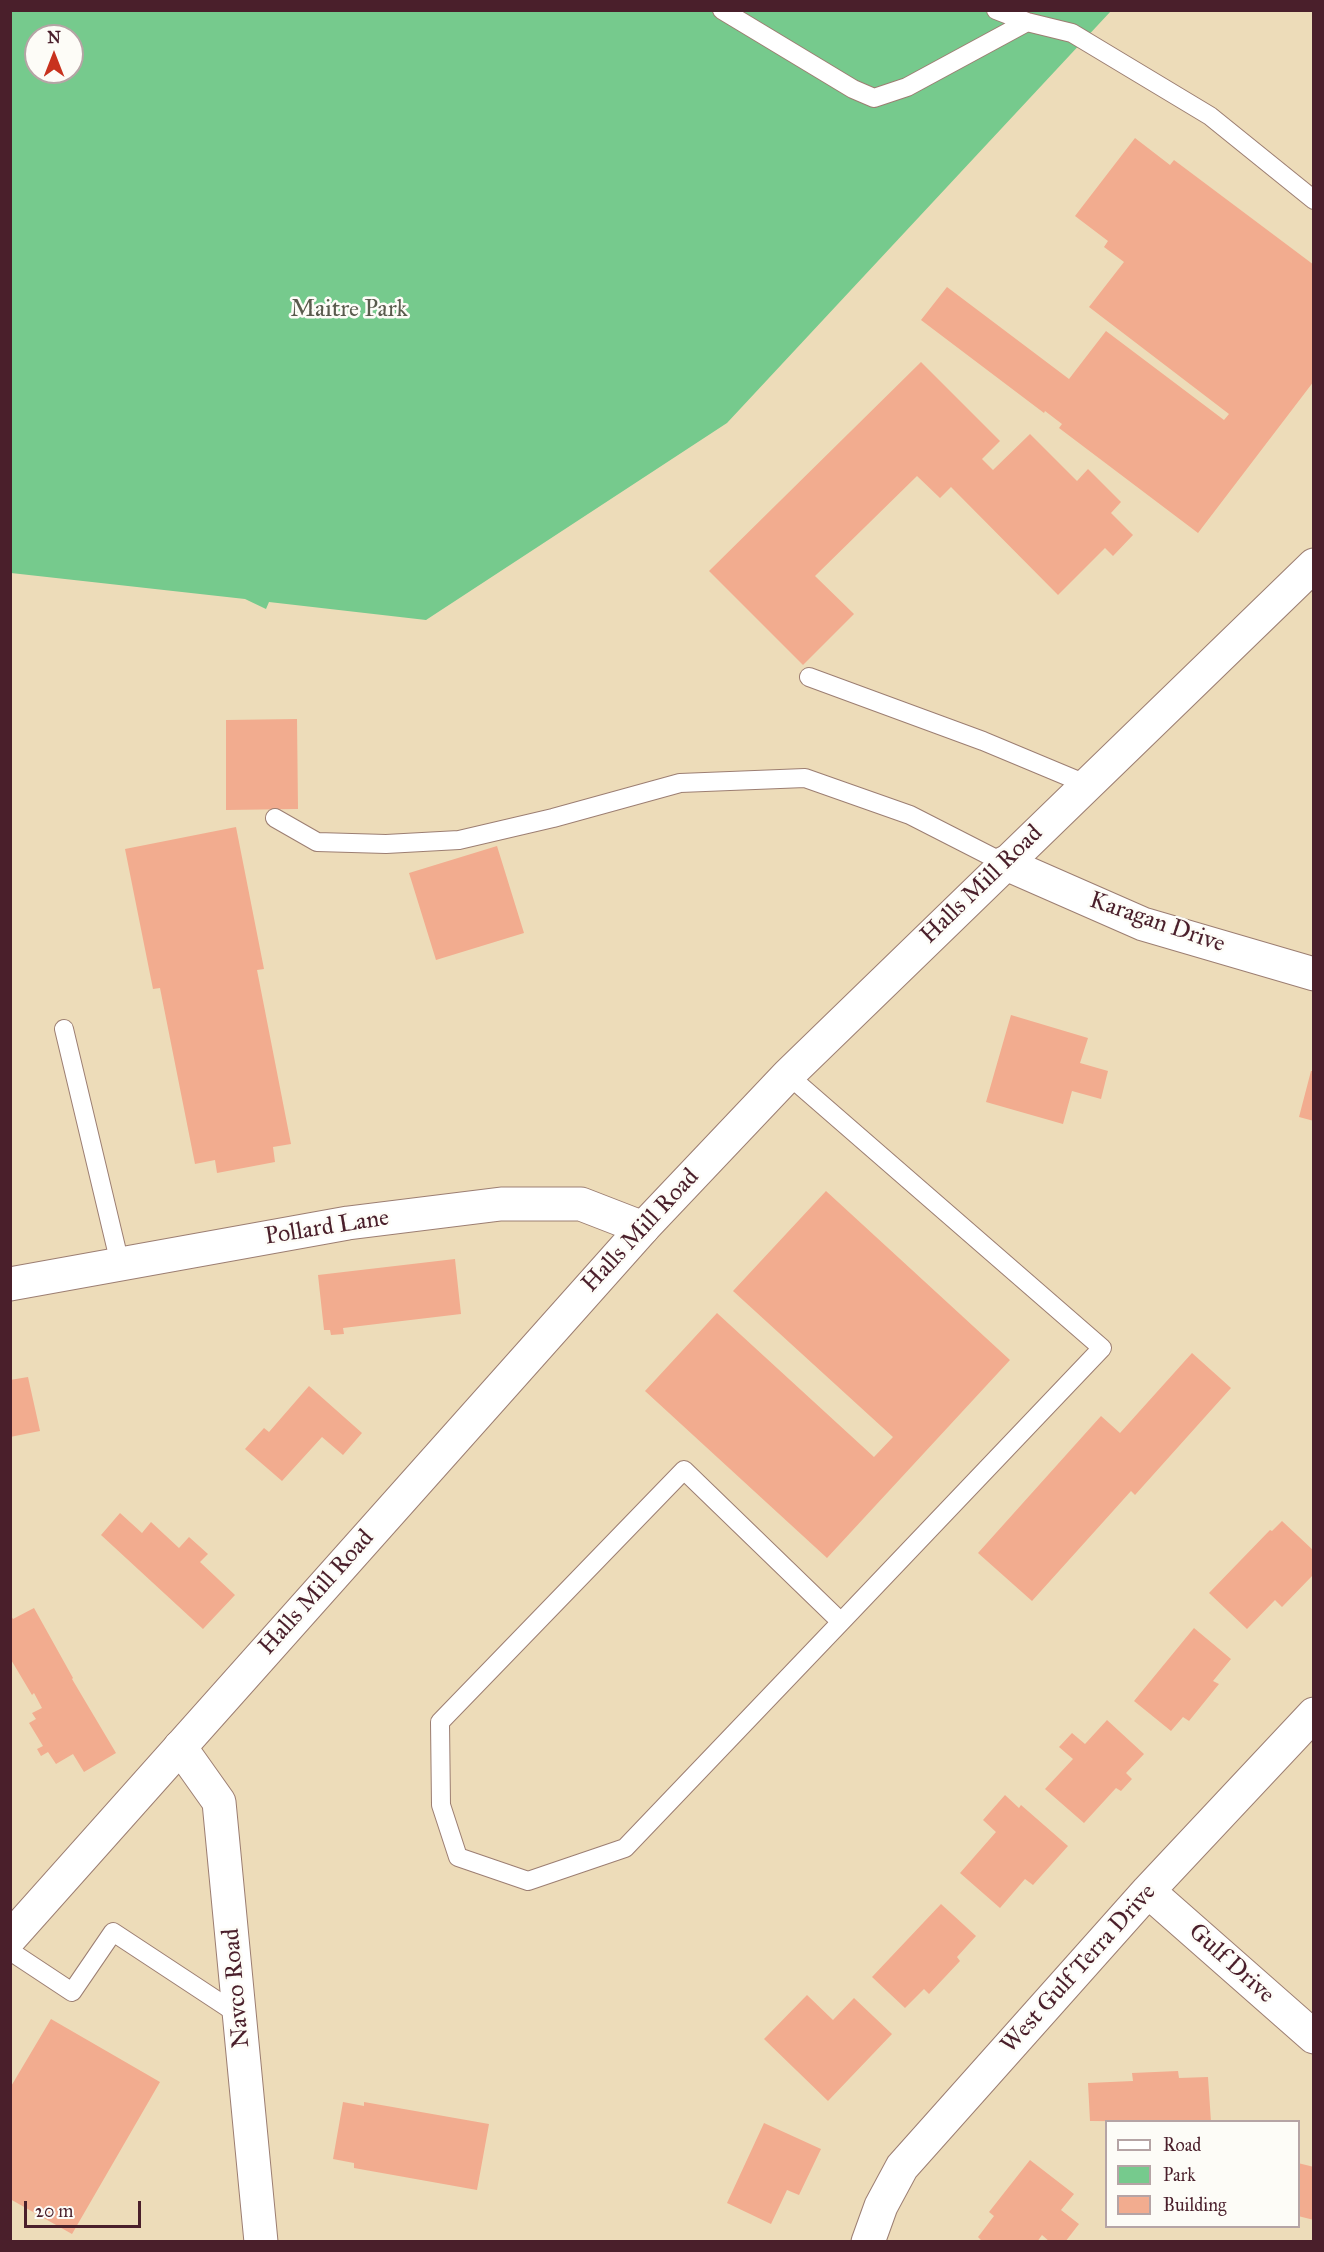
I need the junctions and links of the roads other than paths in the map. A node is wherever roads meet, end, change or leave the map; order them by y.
1 (722, 10) edge
2 (996, 10) edge
3 (1028, 21) junction
4 (1314, 200) edge
5 (1314, 565) edge
6 (809, 677) dead end
7 (1086, 784) junction
8 (275, 818) dead end
9 (1004, 863) junction
10 (1314, 974) edge
11 (64, 1029) dead end
12 (788, 1075) junction
13 (643, 1228) junction
14 (120, 1264) junction
15 (10, 1284) edge
16 (841, 1622) junction
17 (1314, 1714) edge
18 (180, 1747) junction
19 (1149, 1891) junction
20 (10, 1938) edge
21 (10, 1951) edge
22 (239, 2015) junction
23 (1314, 2037) edge
24 (261, 2241) edge
25 (868, 2241) edge

1 - 3 lane
2 - 3 lane
3 - 4 lane
5 - 7 street, Halls Mill Road
6 - 7 lane
7 - 9 street, Halls Mill Road
8 - 9 lane
9 - 10 street, Karagan Drive
9 - 12 street, Halls Mill Road
11 - 14 lane
12 - 13 street, Halls Mill Road
12 - 16 lane
13 - 14 street, Pollard Lane
13 - 18 street, Halls Mill Road
14 - 15 street, Pollard Lane
16 - 16 lane
17 - 19 street, West Gulf Terra Drive
18 - 20 street, Halls Mill Road
18 - 22 street, Navco Road
19 - 23 street, Gulf Drive
19 - 25 street, West Gulf Terra Drive
21 - 22 lane
22 - 24 street, Navco Road

